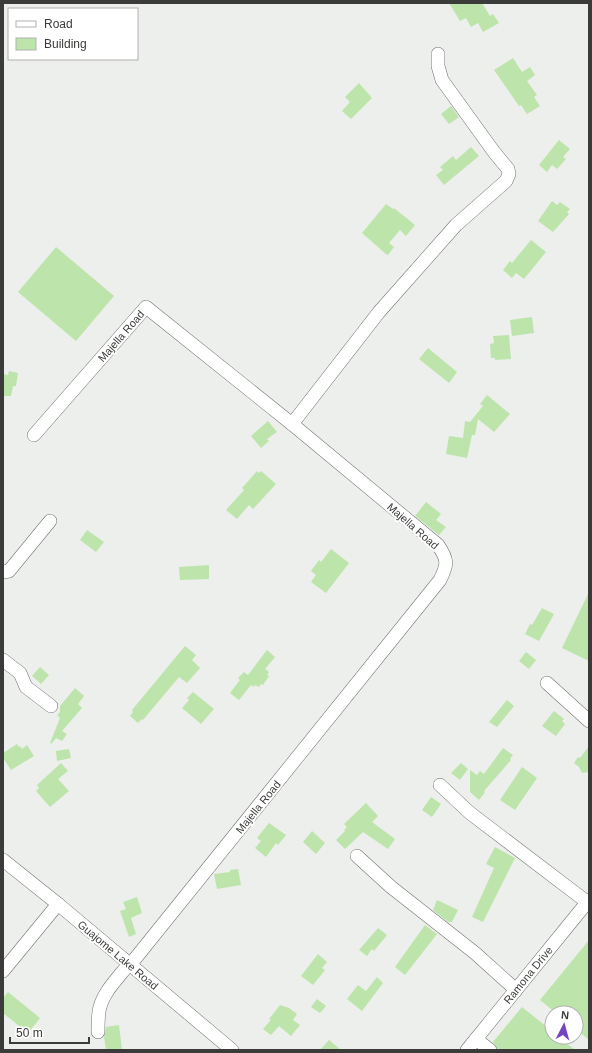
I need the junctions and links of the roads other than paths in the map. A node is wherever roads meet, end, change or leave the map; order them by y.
1 (438, 54) dead end
2 (292, 424) junction
3 (34, 435) dead end
4 (50, 521) dead end
5 (3, 572) edge
6 (3, 660) edge
7 (547, 683) dead end
8 (51, 706) dead end
9 (589, 721) edge
10 (440, 785) dead end
11 (357, 856) dead end
12 (3, 860) edge
13 (588, 901) edge
14 (58, 904) junction
15 (129, 965) junction
16 (3, 971) edge
17 (516, 990) junction
18 (98, 1032) dead end
19 (472, 1046) edge
20 (232, 1050) edge
21 (490, 1050) edge

1 - 2 street
2 - 3 street, Majella Road
2 - 15 street, Majella Road
4 - 5 street
6 - 8 street
7 - 9 street
10 - 13 street
11 - 17 street
12 - 14 street, Guajome Lake Road
13 - 17 street, Ramona Drive
14 - 15 street, Guajome Lake Road
14 - 16 street
15 - 18 street, Majella Road
15 - 20 street, Guajome Lake Road
17 - 19 street, Ramona Drive
19 - 21 street

